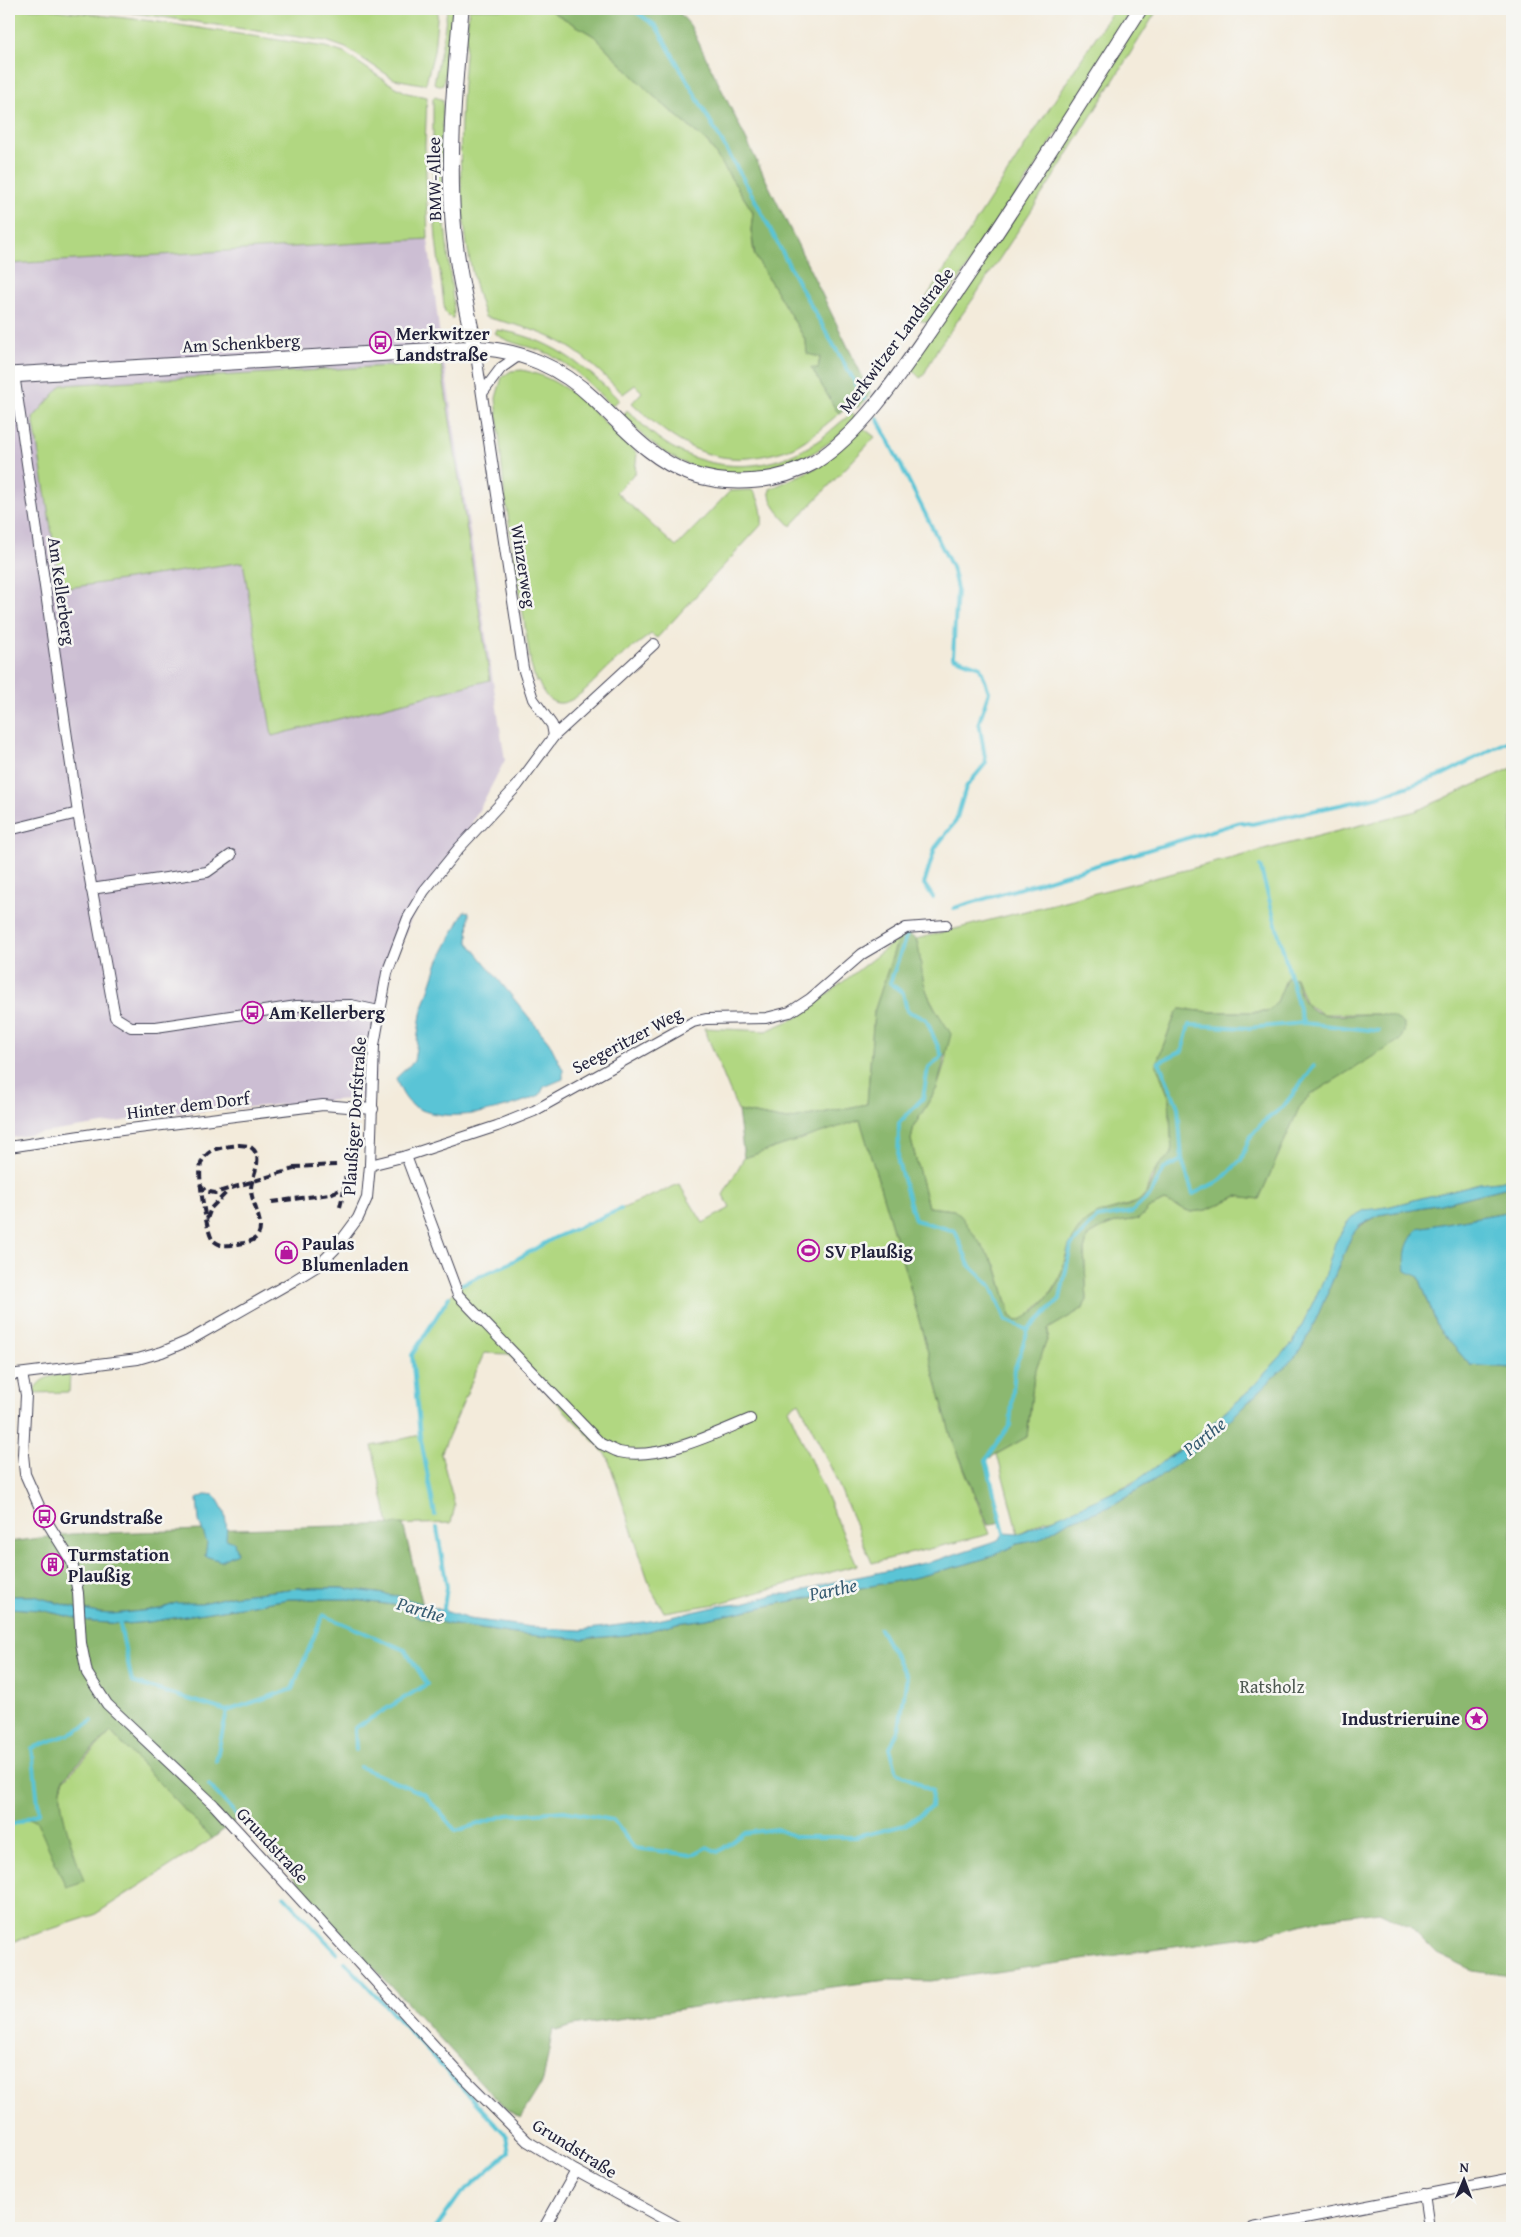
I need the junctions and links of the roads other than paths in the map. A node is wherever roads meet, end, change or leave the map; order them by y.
1 (462, 9) edge
2 (1140, 9) edge
3 (476, 348) junction
4 (521, 354) junction
5 (11, 374) edge
6 (483, 392) junction
7 (654, 644) dead end
8 (554, 736) junction
9 (78, 813) junction
10 (9, 830) edge
11 (231, 855) dead end
12 (92, 889) junction
13 (946, 925) dead end
14 (379, 1011) junction
15 (373, 1109) junction
16 (9, 1147) edge
17 (406, 1156) junction
18 (370, 1165) junction
19 (22, 1374) junction
20 (9, 1375) edge
21 (750, 1418) dead end
22 (576, 2170) junction
23 (1512, 2178) edge
24 (1424, 2194) junction
25 (544, 2228) edge
26 (680, 2228) edge
27 (1253, 2228) edge
28 (1429, 2228) edge

1 - 3 main road, BMW-Allee
2 - 4 street, Merkwitzer Landstraße
3 - 4 street, Merkwitzer Landstraße
3 - 5 main road, Am Schenkberg
3 - 6 street, Winzerweg
4 - 6 street
5 - 9 street, Am Kellerberg
6 - 8 street, Winzerweg
7 - 8 street, Plaußiger Dorfstraße
8 - 14 street, Plaußiger Dorfstraße
9 - 10 street
9 - 12 street, Am Kellerberg
11 - 12 street
12 - 14 street, Am Kellerberg
13 - 17 street, Seegeritzer Weg
14 - 15 street, Plaußiger Dorfstraße
15 - 16 street, Hinter dem Dorf
15 - 18 street, Plaußiger Dorfstraße
17 - 18 street, Seegeritzer Weg
17 - 21 street
18 - 19 street, Plaußiger Dorfstraße
19 - 20 street, Plaußiger Dorfstraße
19 - 22 street, Grundstraße
22 - 25 street
22 - 26 street, Grundstraße
23 - 24 street
24 - 27 street
24 - 28 street

